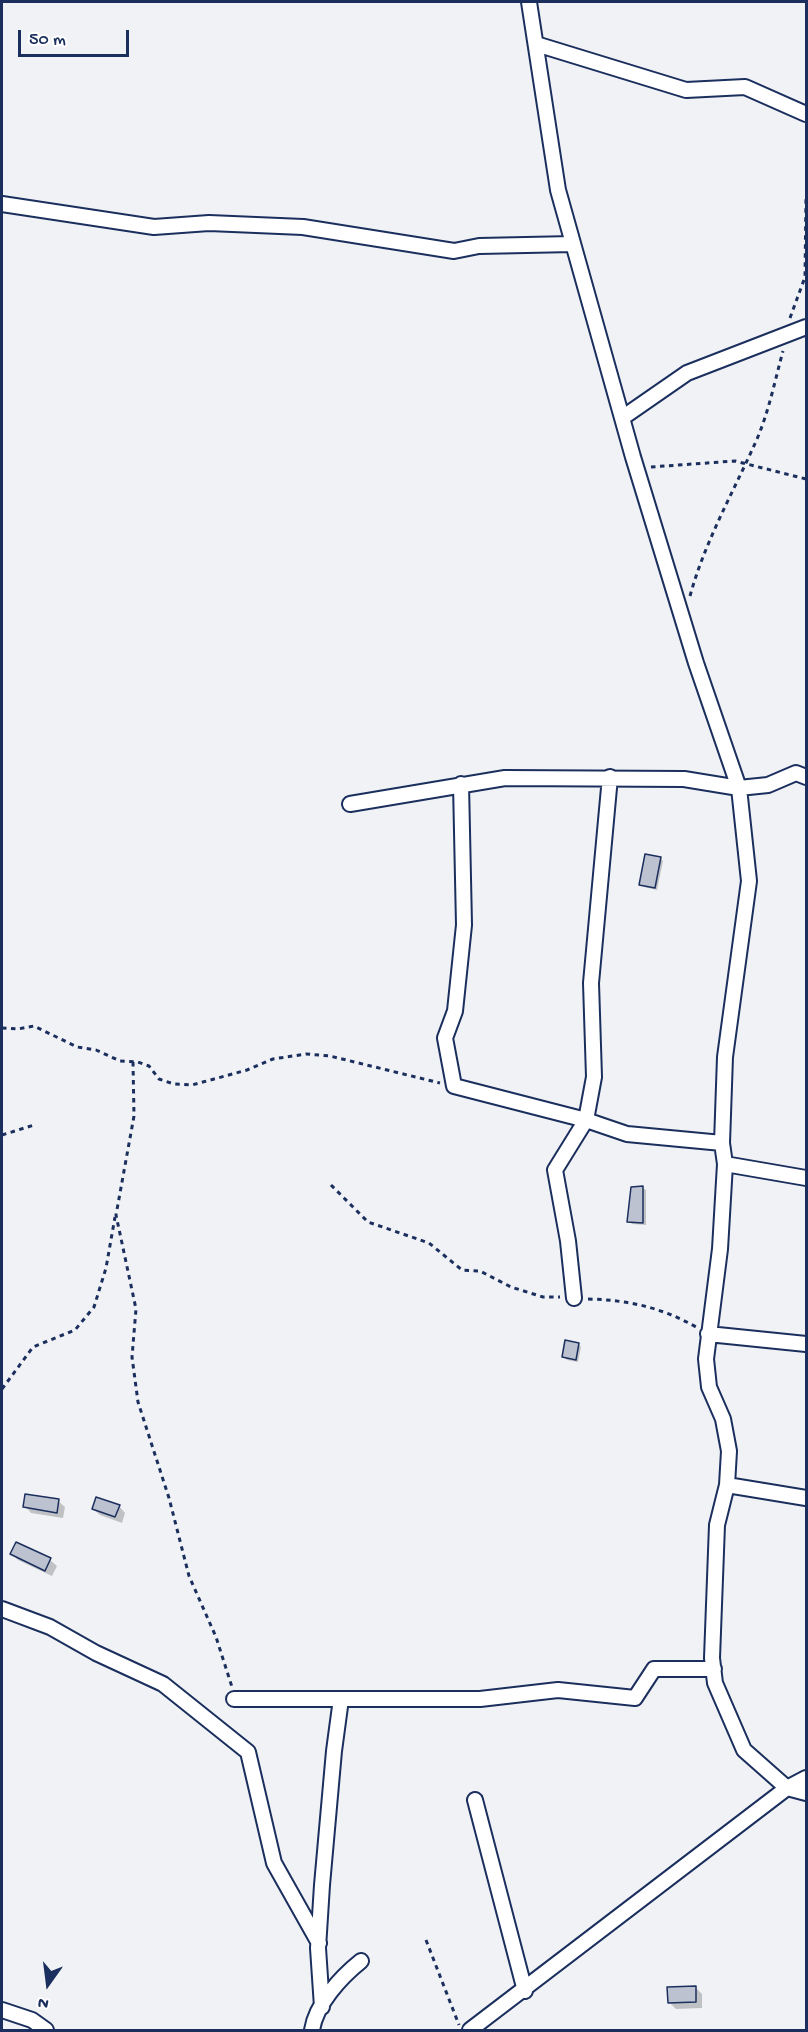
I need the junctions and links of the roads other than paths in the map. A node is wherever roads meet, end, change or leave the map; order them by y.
1 (530, 2) edge
2 (536, 44) junction
3 (807, 114) edge
4 (2, 204) edge
5 (573, 244) junction
6 (807, 327) edge
7 (622, 418) junction
8 (610, 777) junction
9 (807, 777) edge
10 (461, 784) junction
11 (739, 788) junction
12 (350, 804) dead end
13 (586, 1120) junction
14 (722, 1143) junction
15 (725, 1164) junction
16 (807, 1178) edge
17 (574, 1298) road end
18 (708, 1334) junction
19 (807, 1344) edge
20 (727, 1485) junction
21 (807, 1498) edge
22 (2, 1609) edge
23 (714, 1669) junction
24 (234, 1699) road end
25 (341, 1699) junction
26 (807, 1778) edge
27 (787, 1788) junction
28 (807, 1793) edge
29 (476, 1800) dead end
30 (319, 1943) junction
31 (361, 1961) dead end
32 (525, 1990) junction
33 (322, 2007) junction
34 (2, 2010) edge
35 (46, 2031) edge
36 (312, 2031) edge
37 (470, 2031) edge

1 - 2 street
2 - 3 street
2 - 5 street
4 - 5 street
5 - 7 street
6 - 7 street
7 - 11 street
8 - 10 street
8 - 11 street
8 - 13 street
9 - 11 street
10 - 12 street
10 - 13 street
11 - 14 street
13 - 14 street
13 - 17 street
14 - 15 street
15 - 16 street
15 - 18 street
18 - 19 street
18 - 20 street
20 - 21 street
20 - 23 street
22 - 30 street
23 - 25 street
23 - 27 street
24 - 25 street
25 - 30 street
26 - 27 street
27 - 28 street
27 - 32 street
29 - 32 street
30 - 33 street
31 - 33 street
32 - 37 street
33 - 36 street
34 - 35 street

